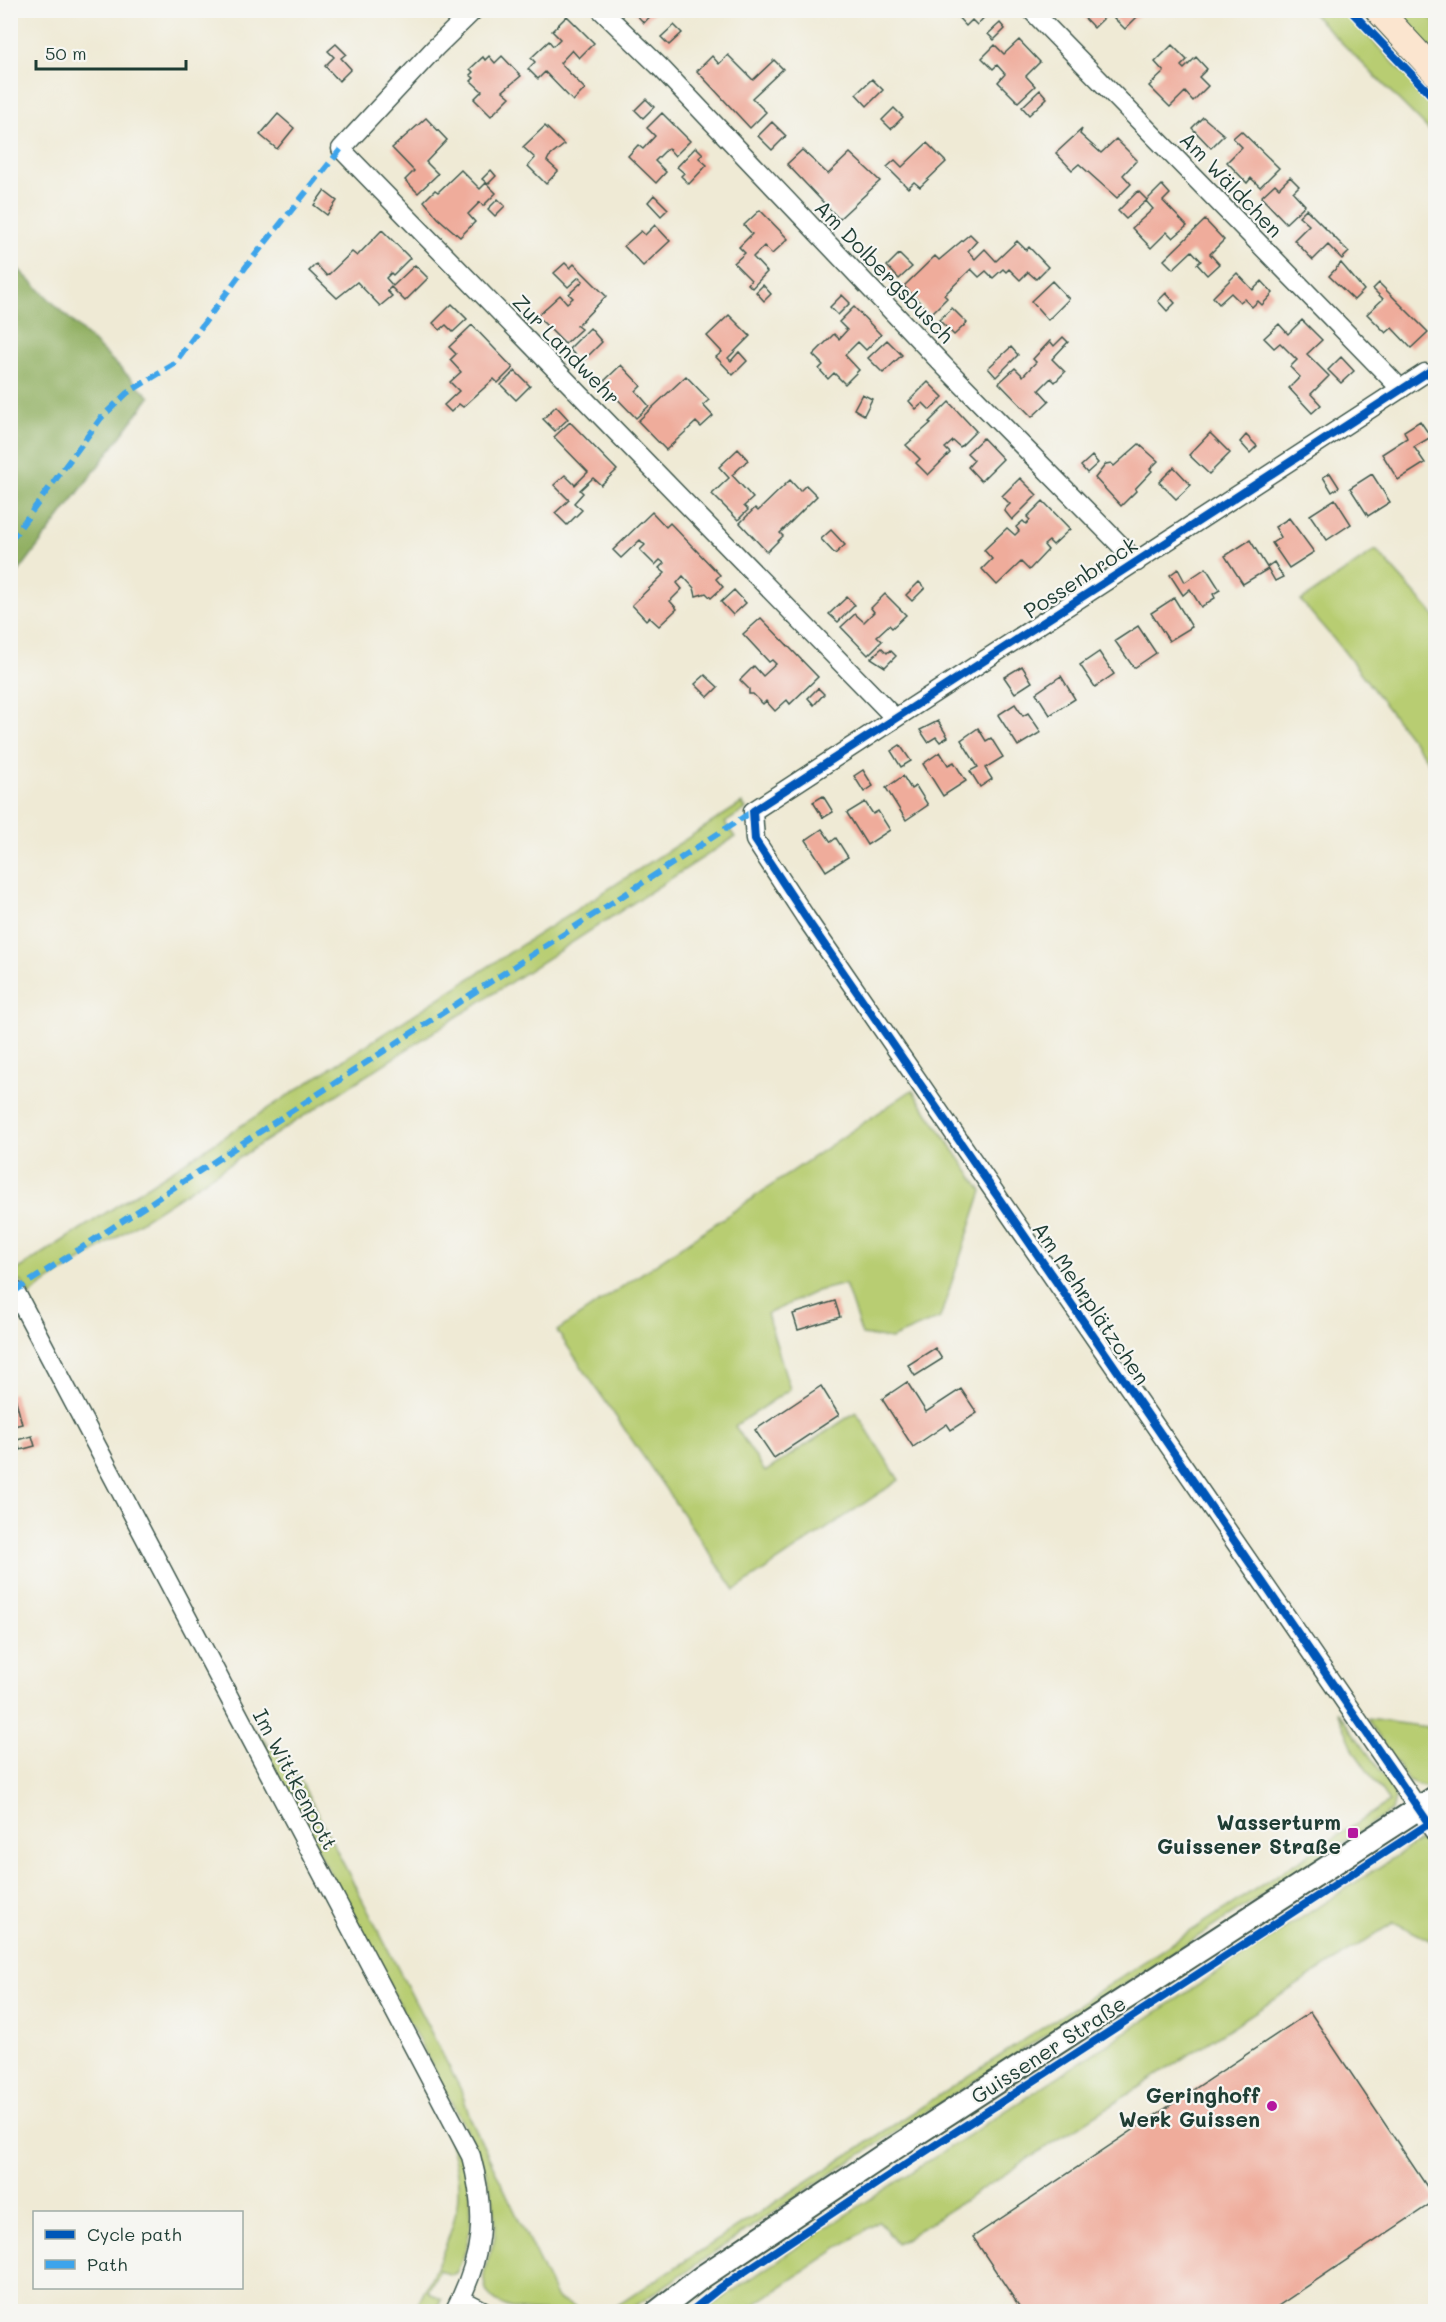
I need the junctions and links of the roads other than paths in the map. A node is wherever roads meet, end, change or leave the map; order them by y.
1 (474, 10) edge
2 (602, 10) edge
3 (1031, 10) edge
4 (1378, 10) edge
5 (1436, 73) edge
6 (1425, 373) dead end
7 (1401, 389) junction
8 (1137, 562) junction
9 (894, 717) junction
10 (753, 811) joint
11 (13, 1292) edge
12 (1427, 1803) edge
13 (1436, 1834) edge
14 (458, 2305) edge
15 (486, 2312) edge
16 (657, 2312) edge

1 - 9 street, Zur Landwehr
2 - 8 street, Am Dolbergsbusch
3 - 7 street, Am Wäldchen
4 - 5 main road
6 - 7 street, Possenbrock
7 - 8 street, Possenbrock
8 - 9 street, Possenbrock
9 - 10 street, Possenbrock
10 - 12 street, Am Mehrplätzchen
11 - 14 street, Im Wittkenpott
12 - 13 street
12 - 16 street, Guissener Straße
14 - 15 street

